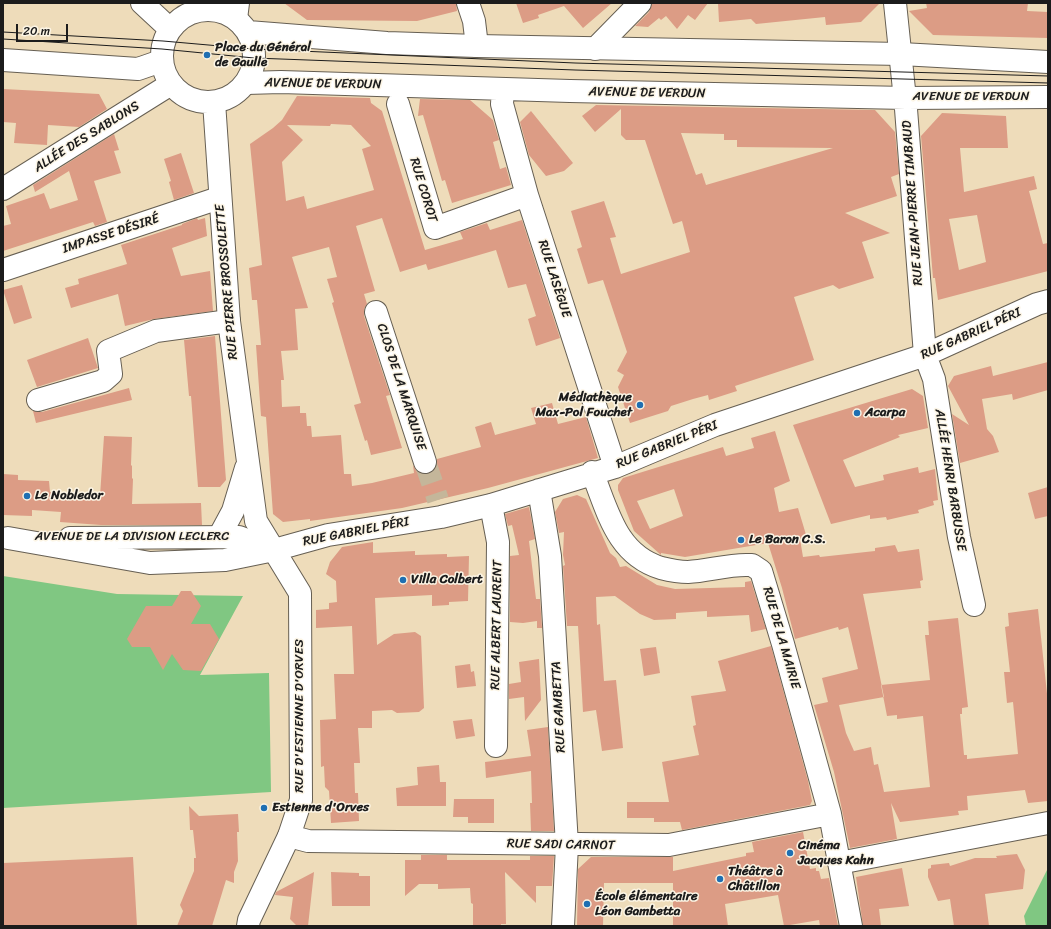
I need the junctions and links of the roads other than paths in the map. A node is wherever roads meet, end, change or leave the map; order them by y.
1 (142, 3) edge
2 (468, 3) edge
3 (640, 3) edge
4 (895, 3) edge
5 (204, 6) edge
6 (241, 18) edge
7 (170, 29) junction
8 (477, 46) junction
9 (595, 49) junction
10 (901, 54) junction
11 (3, 60) edge
12 (161, 61) junction
13 (1048, 62) edge
14 (246, 83) junction
15 (171, 84) junction
16 (503, 89) junction
17 (906, 98) junction
18 (1048, 98) edge
19 (214, 102) junction
20 (398, 104) dead end
21 (3, 189) edge
22 (527, 196) junction
23 (219, 198) junction
24 (3, 270) edge
25 (1048, 301) edge
26 (376, 312) dead end
27 (229, 321) junction
28 (925, 355) junction
29 (38, 400) dead end
30 (248, 462) junction
31 (425, 462) tunnel mouth
32 (614, 467) junction
33 (592, 472) junction
34 (539, 490) junction
35 (491, 505) junction
36 (219, 537) junction
37 (6, 538) edge
38 (274, 550) junction
39 (974, 605) dead end
40 (496, 746) dead end
41 (830, 814) junction
42 (1048, 823) edge
43 (289, 836) junction
44 (567, 845) junction
45 (839, 863) junction
46 (248, 926) edge
47 (563, 926) edge
48 (851, 926) edge

1 - 7 street
2 - 8 street
3 - 9 street
4 - 10 street, RUE JEAN-PIERRE TIMBAUD
5 - 6 street
5 - 7 street
6 - 8 street
6 - 14 street
7 - 12 street
8 - 9 street
9 - 10 street
10 - 13 street
10 - 17 street, RUE JEAN-PIERRE TIMBAUD
11 - 12 street
12 - 15 street
14 - 16 street, AVENUE DE VERDUN
14 - 19 street
15 - 19 street
15 - 21 street, ALLÉE DES SABLONS
16 - 17 street, AVENUE DE VERDUN
16 - 22 street, RUE LASÈGUE
17 - 18 street, AVENUE DE VERDUN
17 - 28 street, RUE JEAN-PIERRE TIMBAUD
19 - 23 street, RUE PIERRE BROSSOLETTE
20 - 22 street, RUE COROT
22 - 32 street, RUE LASÈGUE
23 - 24 street, IMPASSE DÉSIRÉ
23 - 27 street, RUE PIERRE BROSSOLETTE
25 - 28 street, RUE GABRIEL PÉRI
26 - 31 street, CLOS DE LA MARQUISE
27 - 29 street
27 - 30 street, RUE PIERRE BROSSOLETTE
28 - 32 street, RUE GABRIEL PÉRI
28 - 39 street, ALLÉE HENRI BARBUSSE
30 - 36 street, RUE PIERRE BROSSOLETTE
30 - 38 street, RUE PIERRE BROSSOLETTE
32 - 33 street, RUE GABRIEL PÉRI
33 - 34 street, RUE GABRIEL PÉRI
33 - 41 street, RUE DE LA MAIRIE
34 - 35 street, RUE GABRIEL PÉRI
34 - 44 street, RUE GAMBETTA
35 - 38 street, RUE GABRIEL PÉRI
35 - 40 street, RUE ALBERT LAURENT
36 - 37 street, AVENUE DE LA DIVISION LECLERC
36 - 38 street, AVENUE DE LA DIVISION LECLERC
37 - 38 street, AVENUE DE LA DIVISION LECLERC
38 - 43 street, RUE D'ESTIENNE D'ORVES
41 - 44 street, RUE SADI CARNOT
41 - 45 street, RUE DE LA MAIRIE
42 - 45 street
43 - 44 street, RUE SADI CARNOT
43 - 46 street, RUE D'ESTIENNE D'ORVES
44 - 47 street, RUE GAMBETTA
45 - 48 street, RUE DE LA MAIRIE

